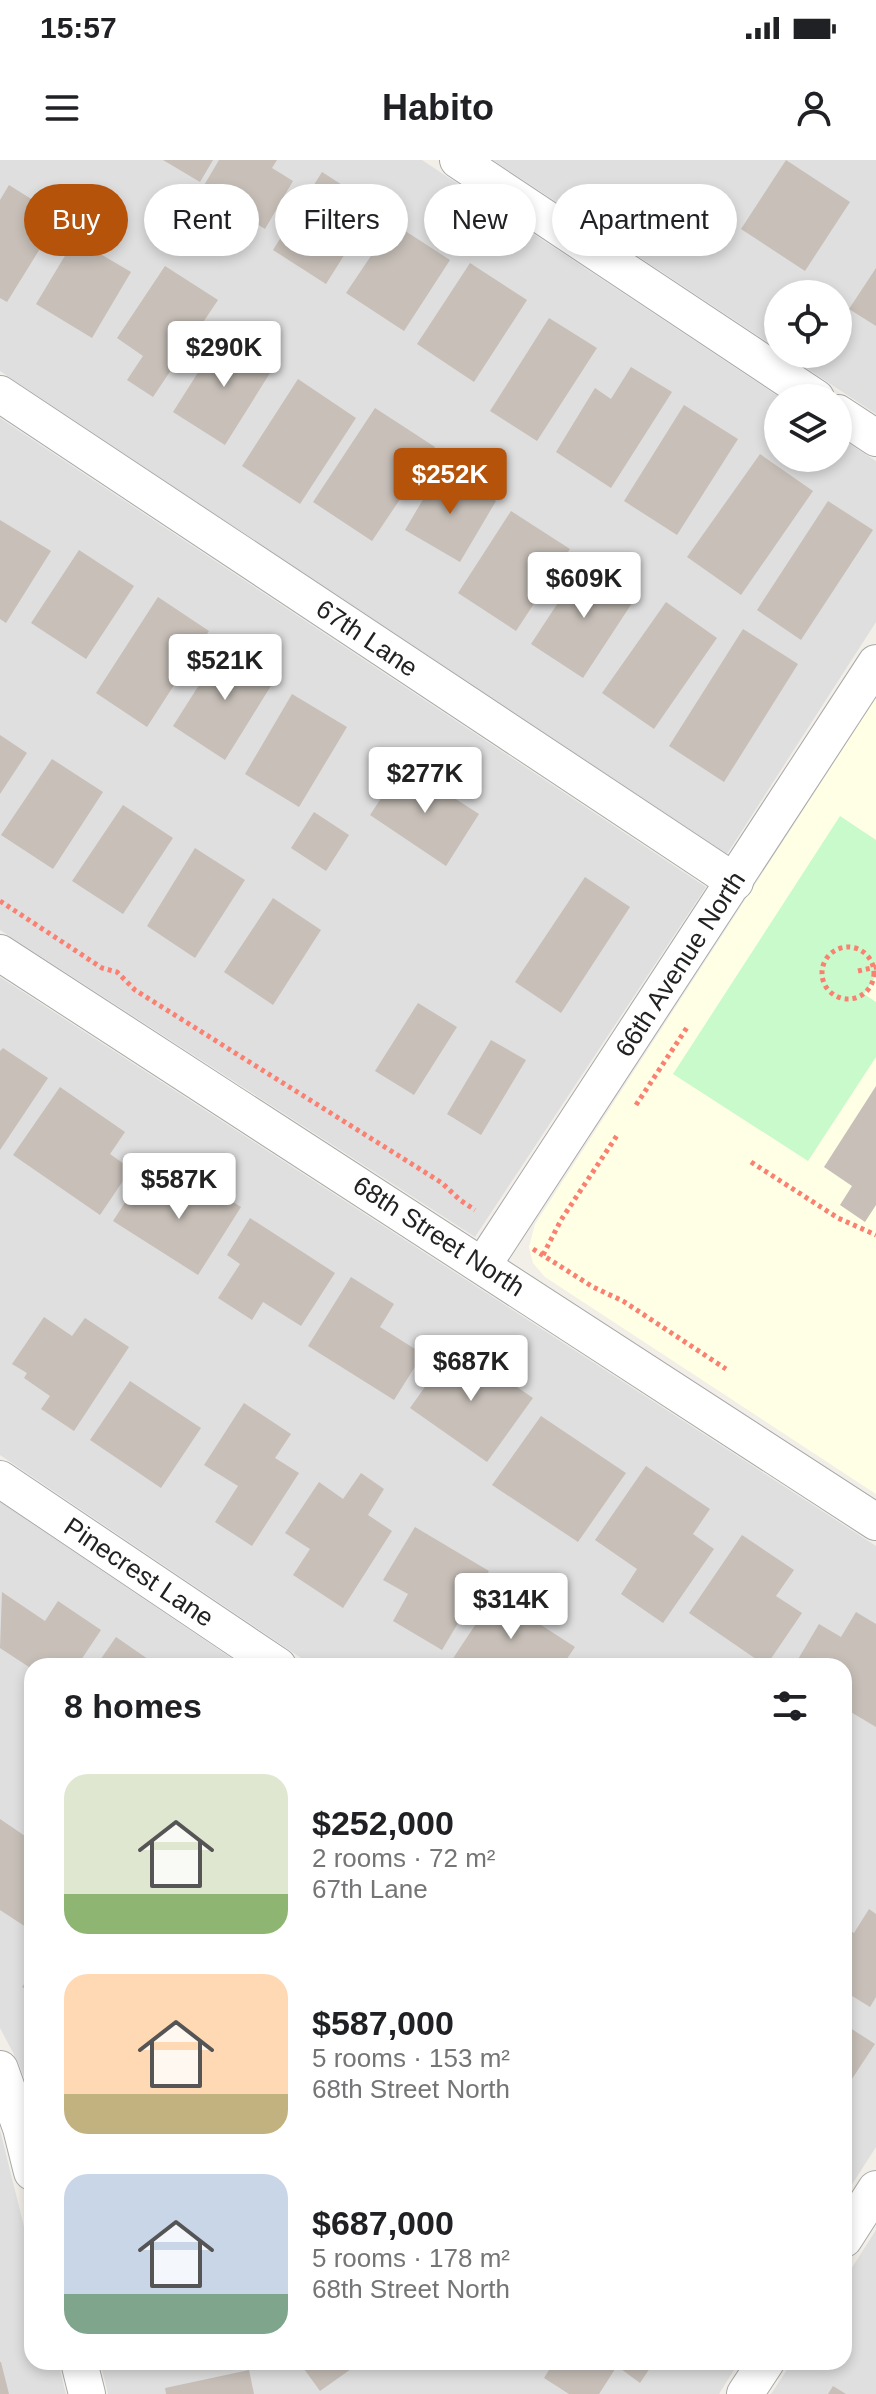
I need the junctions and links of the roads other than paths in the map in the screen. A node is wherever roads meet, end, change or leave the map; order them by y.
1 (458, 160) edge
2 (795, 384) edge
3 (0, 394) edge
4 (852, 422) edge
5 (876, 438) edge
6 (876, 663) edge
7 (735, 882) junction
8 (0, 953) edge
9 (483, 1265) junction
10 (0, 1479) edge
11 (876, 1522) edge
12 (266, 1658) edge
13 (0, 2069) edge
14 (24, 2140) edge
15 (876, 2189) edge
16 (852, 2226) edge
17 (81, 2370) edge
18 (761, 2370) edge
19 (87, 2394) edge
20 (745, 2394) edge

1 - 2 street
3 - 7 street, 67th Lane
4 - 5 street
6 - 7 street, 66th Avenue North
7 - 9 street, 66th Avenue North
8 - 9 street, 68th Street North
9 - 11 street, 68th Street North
10 - 12 street, Pinecrest Lane
13 - 14 street
15 - 16 street
17 - 19 street
18 - 20 street

